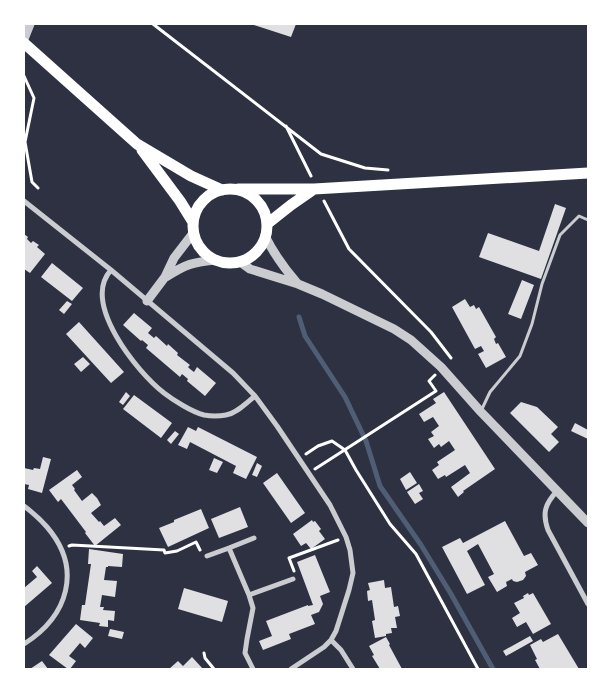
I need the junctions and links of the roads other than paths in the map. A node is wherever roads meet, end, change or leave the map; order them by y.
1 (30, 24) edge
2 (24, 41) edge
3 (137, 144) junction
4 (588, 173) edge
5 (314, 189) junction
6 (222, 190) junction
7 (238, 190) junction
8 (24, 202) edge
9 (588, 220) edge
10 (194, 227) junction
11 (266, 230) junction
12 (217, 260) junction
13 (239, 262) junction
14 (111, 270) junction
15 (166, 277) junction
16 (298, 284) junction
17 (147, 301) junction
18 (255, 396) junction
19 (481, 412) junction
20 (557, 491) junction
21 (24, 506) edge
22 (588, 523) edge
23 (254, 538) dead end
24 (229, 548) junction
25 (208, 556) road end
26 (293, 579) road end
27 (249, 595) junction
28 (588, 604) edge
29 (330, 640) junction
30 (24, 644) edge
31 (252, 669) edge
32 (291, 669) edge
33 (353, 669) edge

1 - 2 street
2 - 3 main road
3 - 6 main road
3 - 10 main road
4 - 5 main road
5 - 7 main road
5 - 11 main road
6 - 7 main road
6 - 10 main road
7 - 11 main road
8 - 14 street
9 - 19 lane
10 - 12 main road
10 - 15 street
11 - 13 main road
11 - 16 street
12 - 13 main road
12 - 15 street
13 - 16 street
14 - 17 street
14 - 18 street
15 - 17 street
16 - 19 street
17 - 18 street
18 - 29 street
19 - 20 street
20 - 22 street
20 - 28 street
21 - 30 street
23 - 24 street
24 - 25 street
24 - 27 street
26 - 27 street
27 - 31 street
29 - 32 street
29 - 33 street

